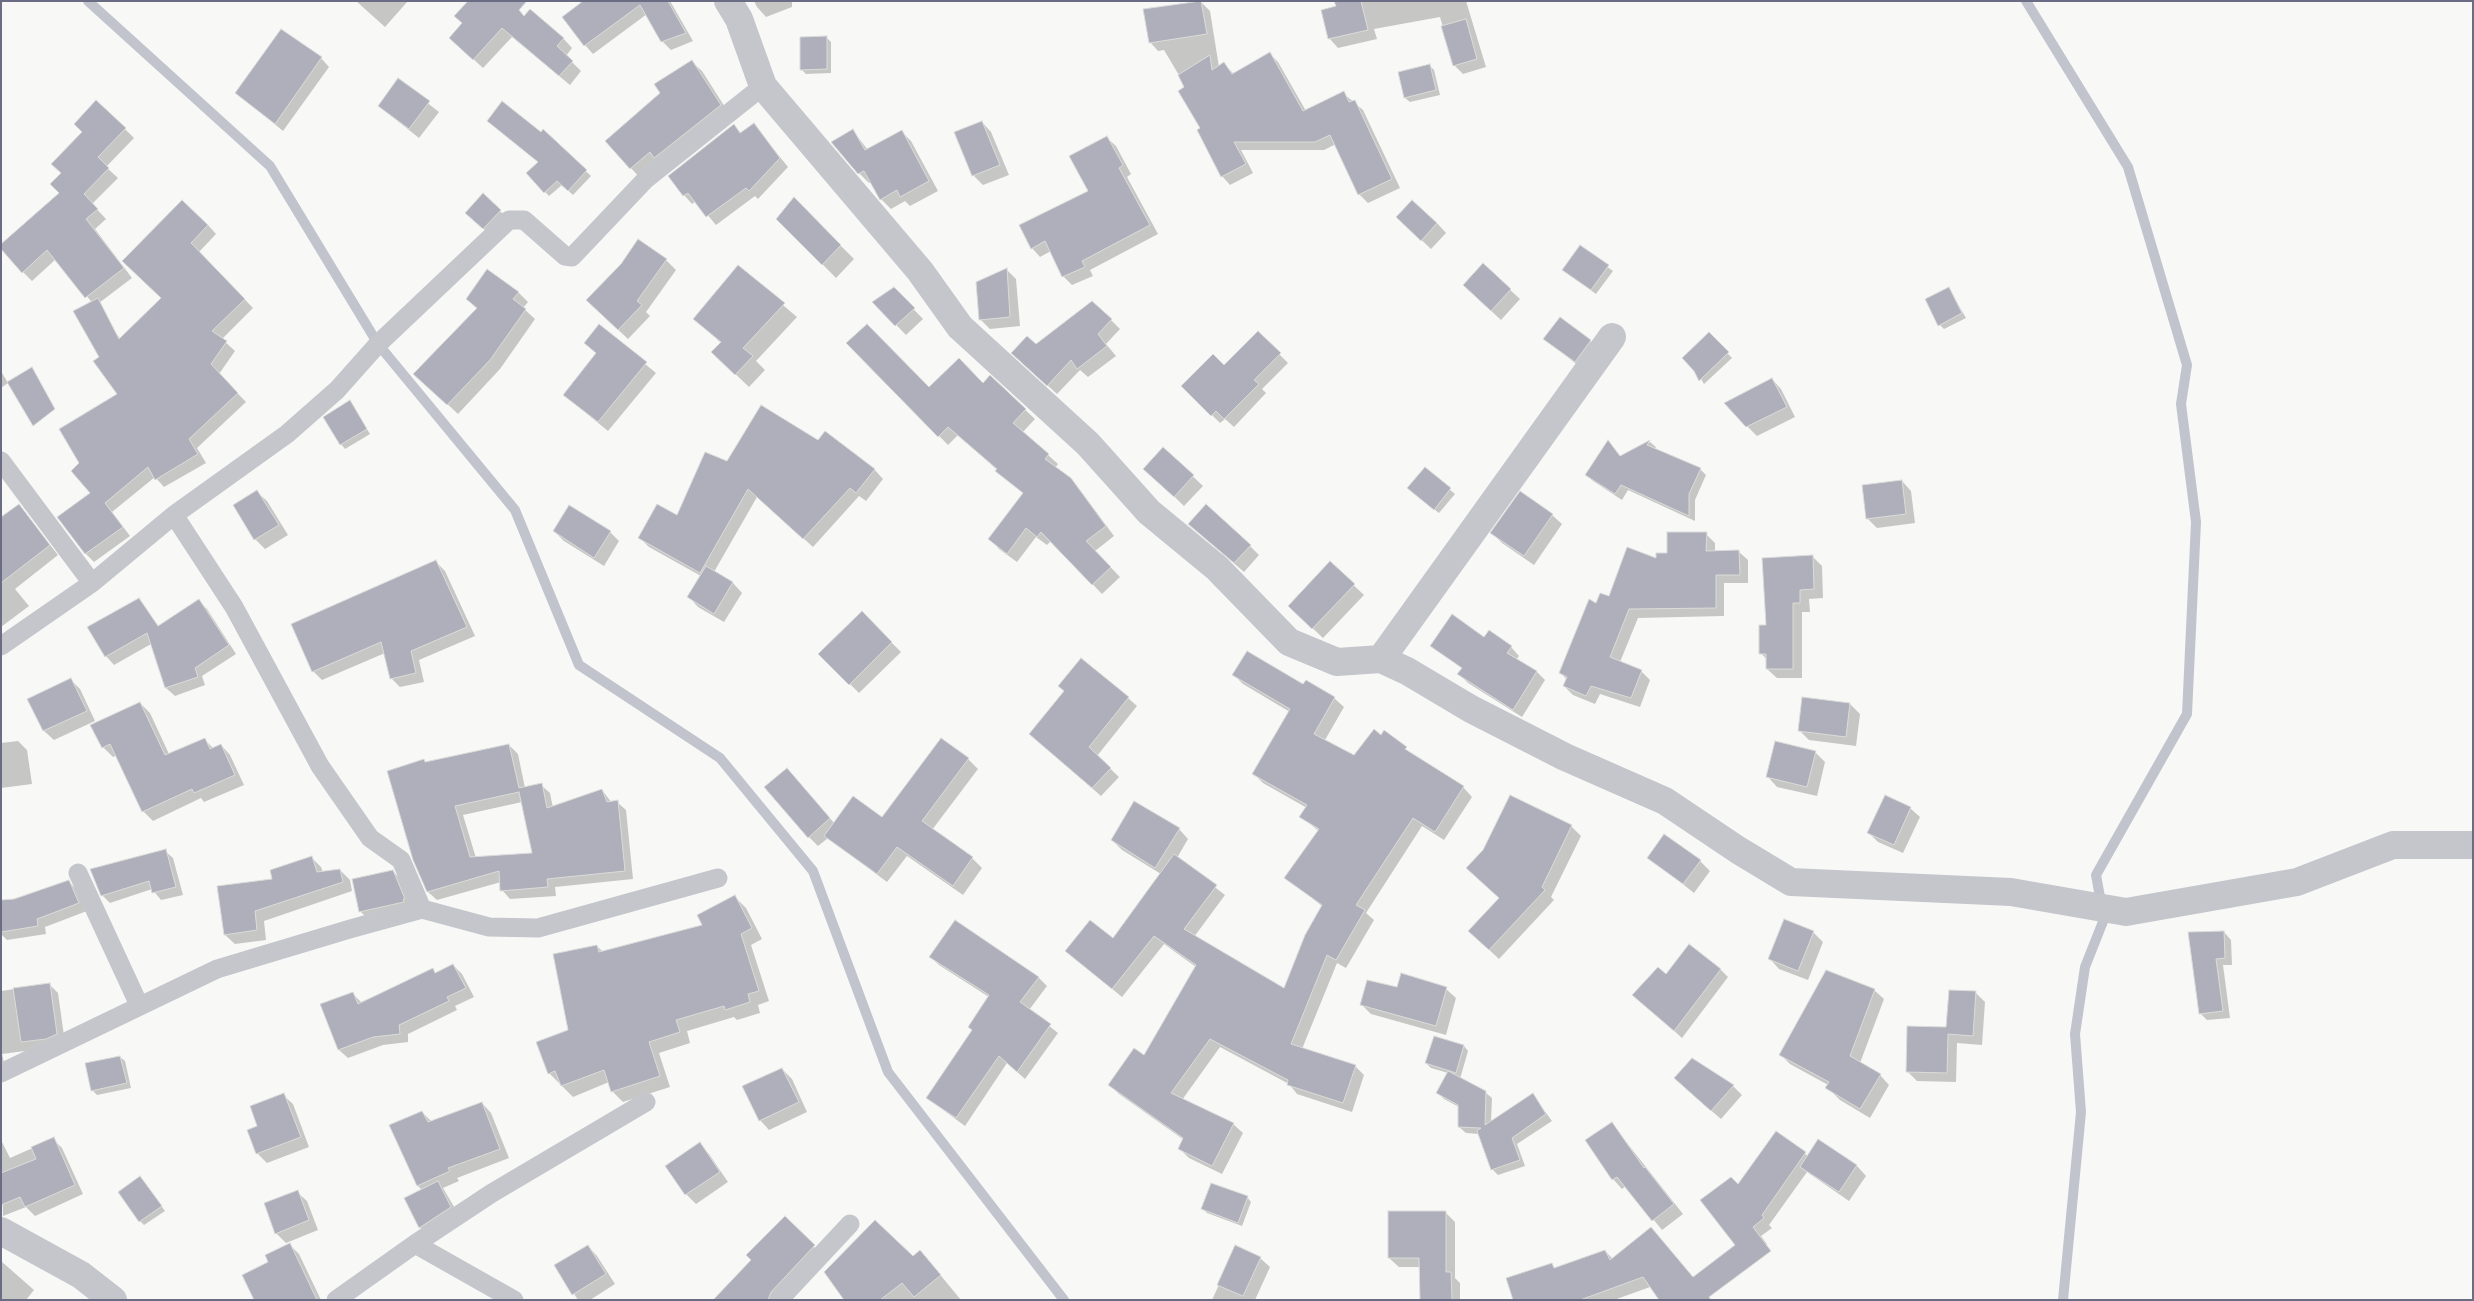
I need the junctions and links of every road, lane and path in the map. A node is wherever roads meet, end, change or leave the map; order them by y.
1 (728, 1) edge
2 (763, 86) junction
3 (1612, 337) dead end
4 (1, 462) edge
5 (174, 515) junction
6 (92, 583) junction
7 (1, 646) edge
8 (1382, 659) junction
9 (2473, 844) edge
10 (78, 873) dead end
11 (718, 878) dead end
12 (422, 910) junction
13 (139, 1005) junction
14 (1, 1073) edge
15 (646, 1102) dead end
16 (850, 1224) dead end
17 (1, 1231) edge
18 (415, 1244) junction
19 (113, 1300) edge
20 (336, 1300) edge
21 (514, 1300) edge
22 (779, 1300) edge

1 - 2 street
2 - 5 lane
2 - 8 street
3 - 8 street
4 - 6 lane
5 - 6 lane
5 - 12 lane
6 - 7 lane
8 - 9 street
10 - 13 lane
11 - 12 lane
12 - 13 lane
13 - 14 lane
15 - 18 lane
16 - 22 lane
17 - 19 street
18 - 20 lane
18 - 21 lane

